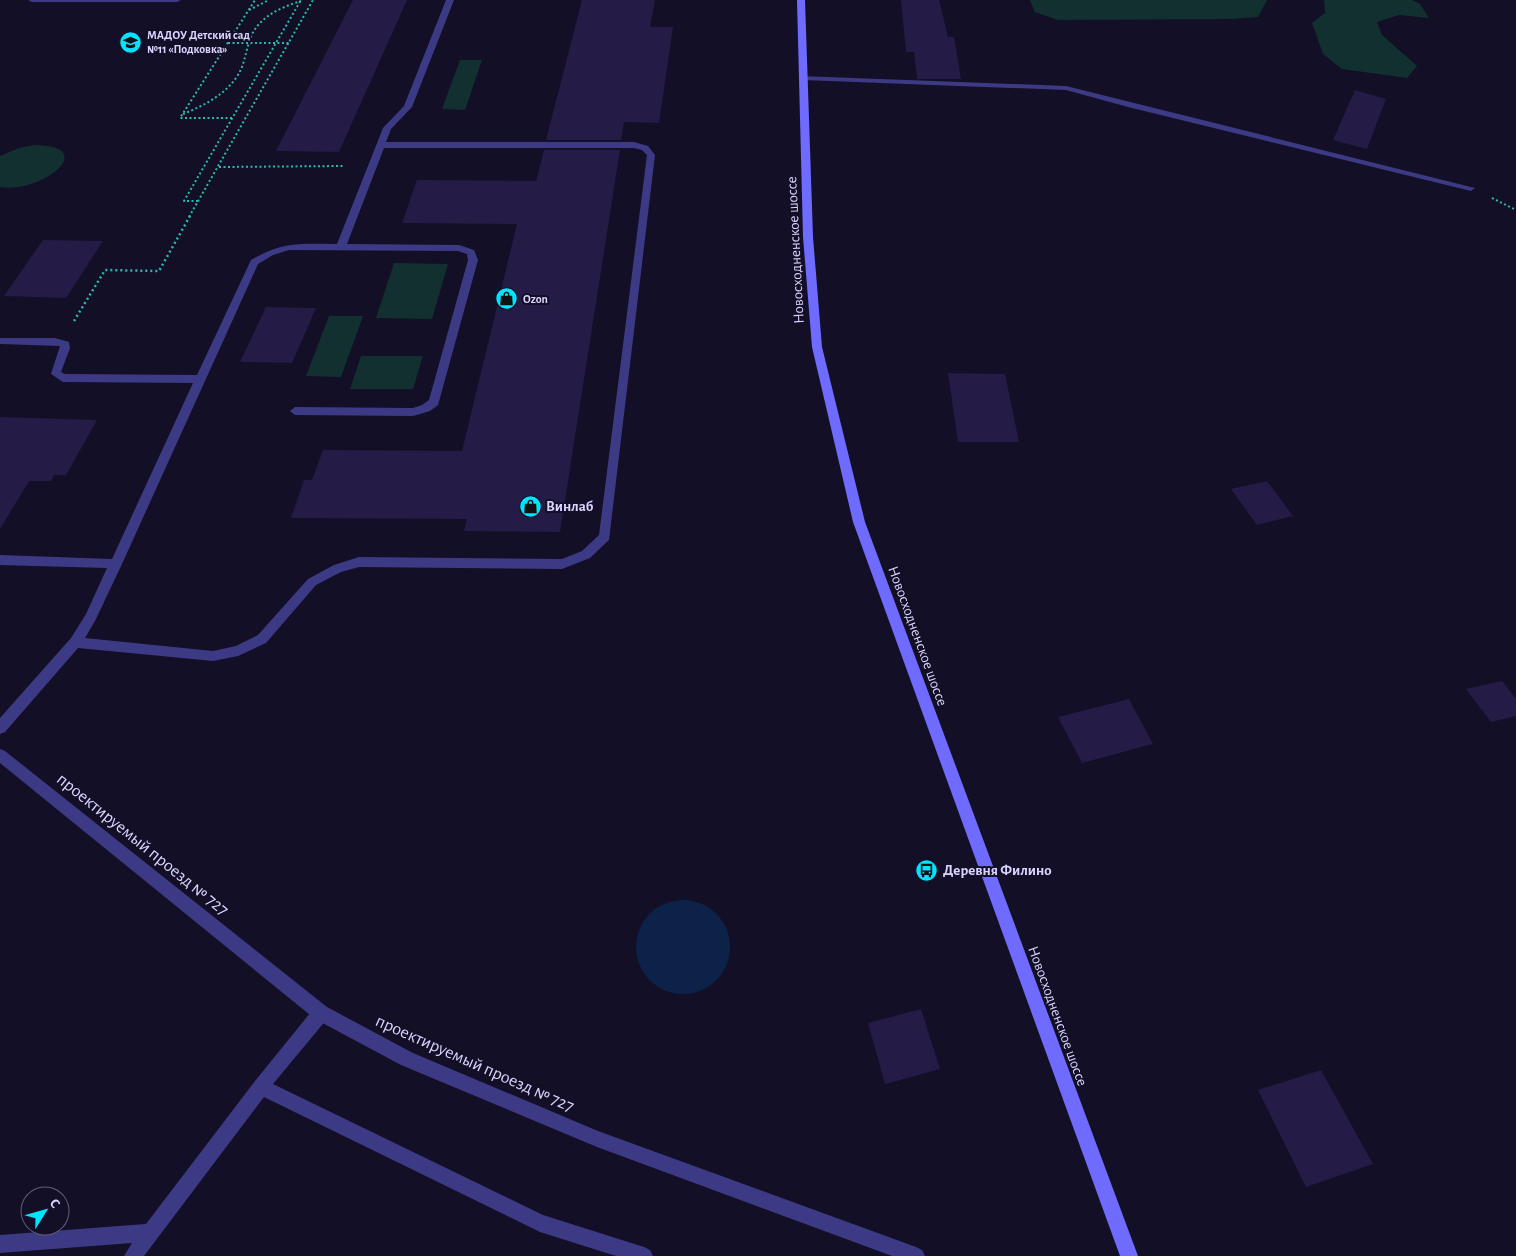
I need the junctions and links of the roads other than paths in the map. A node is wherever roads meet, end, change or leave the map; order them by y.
1 (32, 0) edge
2 (177, 0) edge
3 (450, 0) edge
4 (801, 0) edge
5 (803, 78) junction
6 (381, 145) junction
7 (1471, 188) dead end
8 (341, 247) junction
9 (0, 341) edge
10 (200, 380) junction
11 (295, 411) dead end
12 (0, 560) edge
13 (116, 564) junction
14 (75, 642) junction
15 (0, 728) edge
16 (0, 755) edge
17 (321, 1013) junction
18 (262, 1087) junction
19 (150, 1233) junction
20 (0, 1244) edge
21 (133, 1256) edge
22 (644, 1256) edge
23 (916, 1256) edge
24 (1128, 1256) edge

1 - 2 street
3 - 6 street
4 - 5 main road, Новосходненское шоссе
5 - 7 street
5 - 24 main road, Новосходненское шоссе
6 - 8 street
6 - 14 street
8 - 10 street
8 - 11 street
9 - 10 street
10 - 13 street
12 - 13 street
13 - 14 street
14 - 15 street
16 - 17 street, проектируемый проезд № 727
17 - 18 street
17 - 23 street, проектируемый проезд № 727
18 - 19 street
18 - 22 street
19 - 20 street
19 - 21 street

